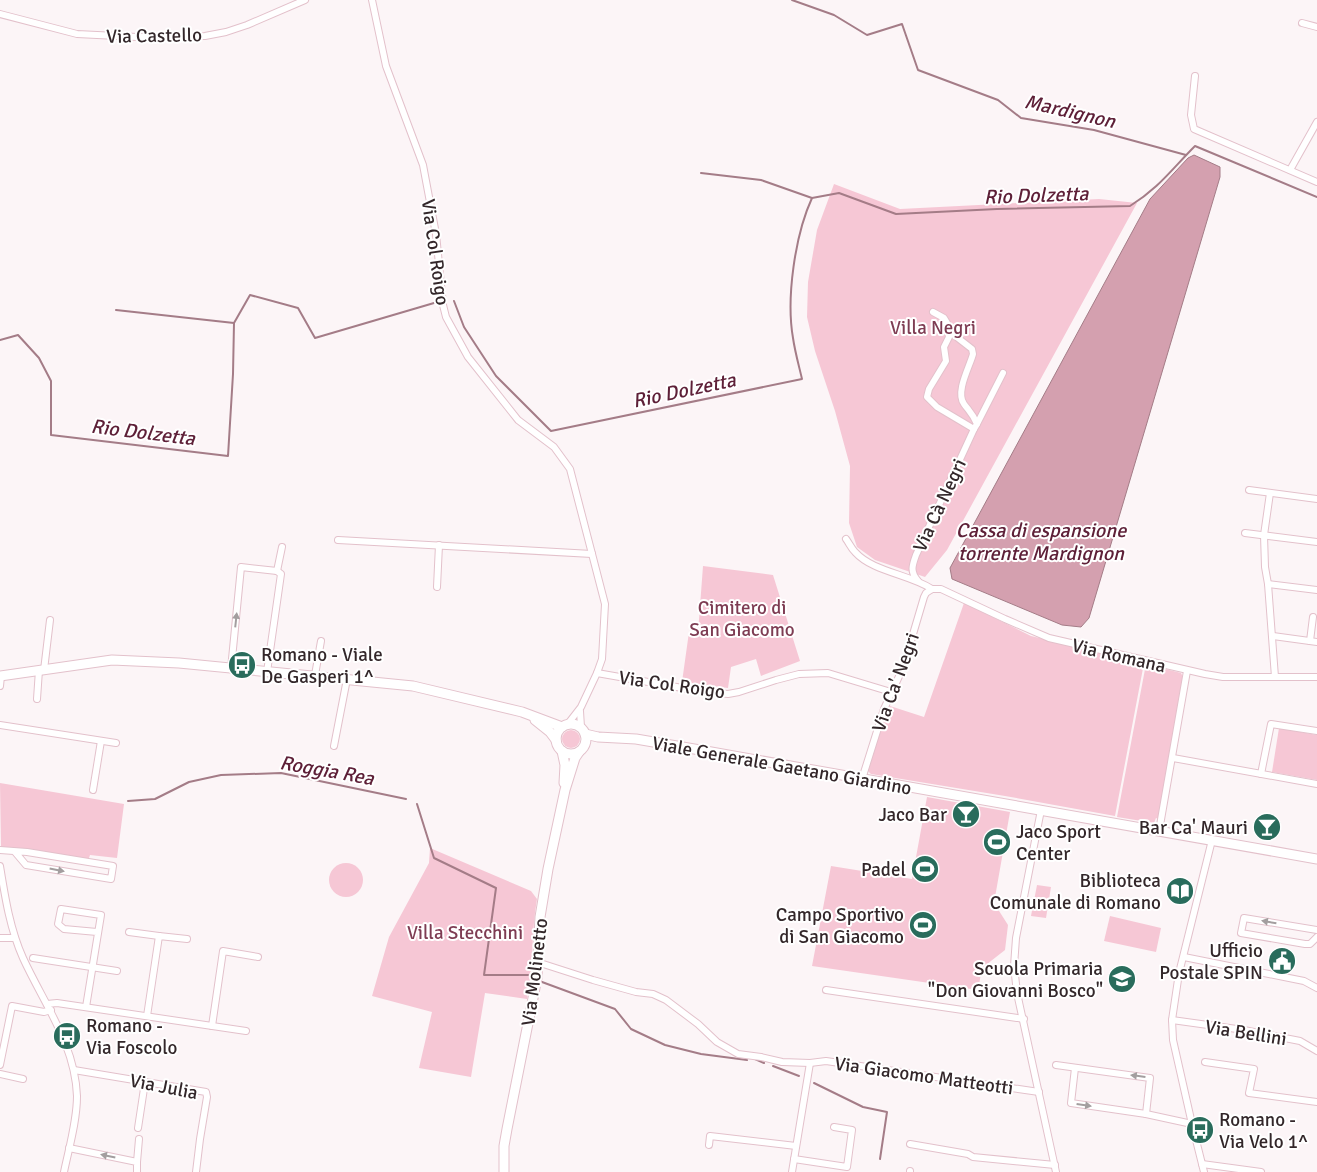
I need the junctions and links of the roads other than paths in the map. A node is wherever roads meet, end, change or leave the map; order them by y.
1 (304, 0) edge
2 (372, 0) edge
3 (0, 14) edge
4 (1302, 23) dead end
5 (1317, 27) edge
6 (1195, 76) dead end
7 (1317, 122) edge
8 (1290, 170) junction
9 (1317, 182) edge
10 (933, 312) dead end
11 (949, 328) junction
12 (1003, 372) dead end
13 (976, 426) junction
14 (1249, 490) dead end
15 (1270, 493) junction
16 (1317, 499) edge
17 (1245, 533) dead end
18 (1264, 535) junction
19 (846, 539) dead end
20 (338, 540) dead end
21 (1317, 542) edge
22 (439, 545) junction
23 (282, 547) dead end
24 (592, 554) junction
25 (277, 571) junction
26 (918, 581) junction
27 (1268, 584) junction
28 (437, 587) dead end
29 (932, 589) junction
30 (1317, 590) edge
31 (1313, 617) dead end
32 (50, 620) dead end
33 (1273, 636) junction
34 (1313, 641) edge
35 (321, 642) dead end
36 (231, 668) junction
37 (41, 670) junction
38 (1187, 671) junction
39 (267, 672) junction
40 (597, 673) junction
41 (315, 675) junction
42 (1, 676) edge
43 (1276, 677) junction
44 (1317, 677) edge
45 (347, 679) junction
46 (0, 686) edge
47 (891, 692) junction
48 (37, 699) dead end
49 (580, 708) junction
50 (522, 712) junction
51 (0, 725) edge
52 (565, 726) junction
53 (583, 731) junction
54 (1317, 731) edge
55 (630, 739) junction
56 (556, 740) junction
57 (101, 741) junction
58 (116, 743) dead end
59 (334, 746) dead end
60 (581, 750) junction
61 (562, 751) junction
62 (1173, 758) junction
63 (1261, 774) junction
64 (862, 779) junction
65 (1317, 784) edge
66 (93, 790) dead end
67 (564, 790) junction
68 (1040, 810) junction
69 (1159, 831) junction
70 (1212, 840) junction
71 (0, 850) edge
72 (15, 852) junction
73 (27, 852) junction
74 (1317, 859) edge
75 (21, 860) junction
76 (0, 866) edge
77 (1317, 930) edge
78 (97, 932) junction
79 (129, 932) dead end
80 (159, 936) junction
81 (1317, 937) edge
82 (0, 938) edge
83 (15, 938) junction
84 (187, 939) dead end
85 (258, 956) dead end
86 (1184, 957) junction
87 (33, 958) dead end
88 (537, 962) junction
89 (93, 967) junction
90 (117, 971) dead end
91 (1317, 988) edge
92 (826, 990) dead end
93 (49, 1007) junction
94 (86, 1007) junction
95 (147, 1016) junction
96 (1024, 1020) junction
97 (1172, 1020) junction
98 (212, 1026) junction
99 (246, 1031) dead end
100 (1317, 1051) edge
101 (1205, 1062) dead end
102 (810, 1063) junction
103 (0, 1065) edge
104 (1056, 1065) dead end
105 (1075, 1068) junction
106 (74, 1070) junction
107 (0, 1074) edge
108 (23, 1079) dead end
109 (145, 1082) junction
110 (1038, 1092) junction
111 (1317, 1102) edge
112 (1146, 1114) junction
113 (1192, 1124) junction
114 (834, 1127) dead end
115 (138, 1128) dead end
116 (139, 1139) dead end
117 (910, 1144) dead end
118 (709, 1146) dead end
119 (796, 1146) junction
120 (68, 1148) junction
121 (504, 1155) junction
122 (794, 1159) junction
123 (137, 1162) junction
124 (1202, 1164) junction
125 (1055, 1169) edge
126 (64, 1172) edge
127 (137, 1172) edge
128 (196, 1172) edge
129 (504, 1172) edge
130 (511, 1172) edge
131 (792, 1172) edge
132 (1204, 1172) edge
133 (1261, 1172) edge

1 - 3 street, Via Castello
2 - 24 street, Via Col Roigo
4 - 5 street
6 - 8 street
7 - 8 street
8 - 9 street
10 - 11 street
11 - 13 street
11 - 13 street
12 - 13 street, Via Cà Negri
13 - 26 street, Via Cà Negri
14 - 15 street
15 - 16 street
15 - 18 street
17 - 18 street
18 - 21 street
18 - 27 street
19 - 26 street, Via Cà Negri
20 - 22 street
22 - 24 street
22 - 28 street
23 - 25 street
24 - 40 street, Via Col Roigo
36 -> 25 street
25 - 39 street
26 - 29 street, Via Cà Negri
27 - 30 street
27 - 33 street
29 - 38 street, Via Romana
29 - 47 street, Via Ca' Negri
31 - 34 street
32 - 37 street
33 - 34 street
33 - 43 street
35 - 41 street
36 - 37 main road
36 - 39 main road
37 - 42 main road
37 - 48 street
38 - 43 street, Via Romana
38 - 62 street
39 - 41 main road
40 - 47 street, Via Col Roigo
40 - 49 street, Via Col Roigo
41 - 45 main road
42 - 46 street
43 - 44 street, Via Romana
45 - 50 main road
45 - 59 street
47 - 64 street, Via Ca' Negri
49 - 52 street, Via Col Roigo
49 - 53 street, Via Col Roigo
50 - 52 main road
50 - 56 main road
51 - 57 street
52 - 53 main road
52 - 56 main road
53 - 55 main road, Viale Generale Gaetano Giardino
53 - 60 main road
54 - 63 street
55 - 60 main road, Viale Generale Gaetano Giardino
55 - 64 main road, Viale Generale Gaetano Giardino
56 - 61 main road
57 - 58 street
57 - 66 street
60 - 61 main road
60 - 67 main road, Via Molinetto
61 - 67 main road, Via Molinetto
62 - 63 street
62 - 69 street
63 - 65 street
64 - 68 main road, Viale Generale Gaetano Giardino
67 - 88 main road, Via Molinetto
68 - 69 main road, Viale Generale Gaetano Giardino
68 - 96 street
69 - 70 main road, Viale Generale Gaetano Giardino
70 - 74 main road, Viale Generale Gaetano Giardino
70 - 86 street
71 - 72 street
72 - 73 street
72 - 75 street
73 - 75 street
75 -> 73 street
76 - 83 street
77 -> 81 street
78 - 78 street
78 - 89 street
79 - 80 street
80 - 84 street
80 - 95 street
82 - 83 street
83 - 93 street
85 - 98 street
86 - 91 street
86 - 97 street
87 - 89 street
88 - 102 street, Via Giacomo Matteotti
88 - 121 main road, Via Molinetto
89 - 90 street
89 - 94 street
92 - 96 street
93 - 94 street
93 - 103 street
93 - 106 street
94 - 95 street
95 - 98 street
96 - 110 street
97 - 100 street, Via Bellini
97 - 113 street
98 - 99 street
101 - 111 street
102 - 110 street, Via Giacomo Matteotti
102 - 119 street, Via Giacomo Matteotti
104 - 105 street
105 -> 112 street
112 -> 105 street
106 - 109 street, Via Julia
106 - 120 street
107 - 108 street
109 - 115 street
109 - 128 street, Via Julia
110 - 125 street
112 - 113 street
113 - 124 street
114 - 122 street
116 - 123 street
117 - 125 street
118 - 119 street
119 - 122 street, Via Giacomo Matteotti
123 -> 120 street
120 - 126 street
121 - 129 main road, Via Molinetto
121 - 130 main road, Via Molinetto
122 - 131 street, Via Giacomo Matteotti
123 - 127 street
124 - 132 street
124 - 133 street

